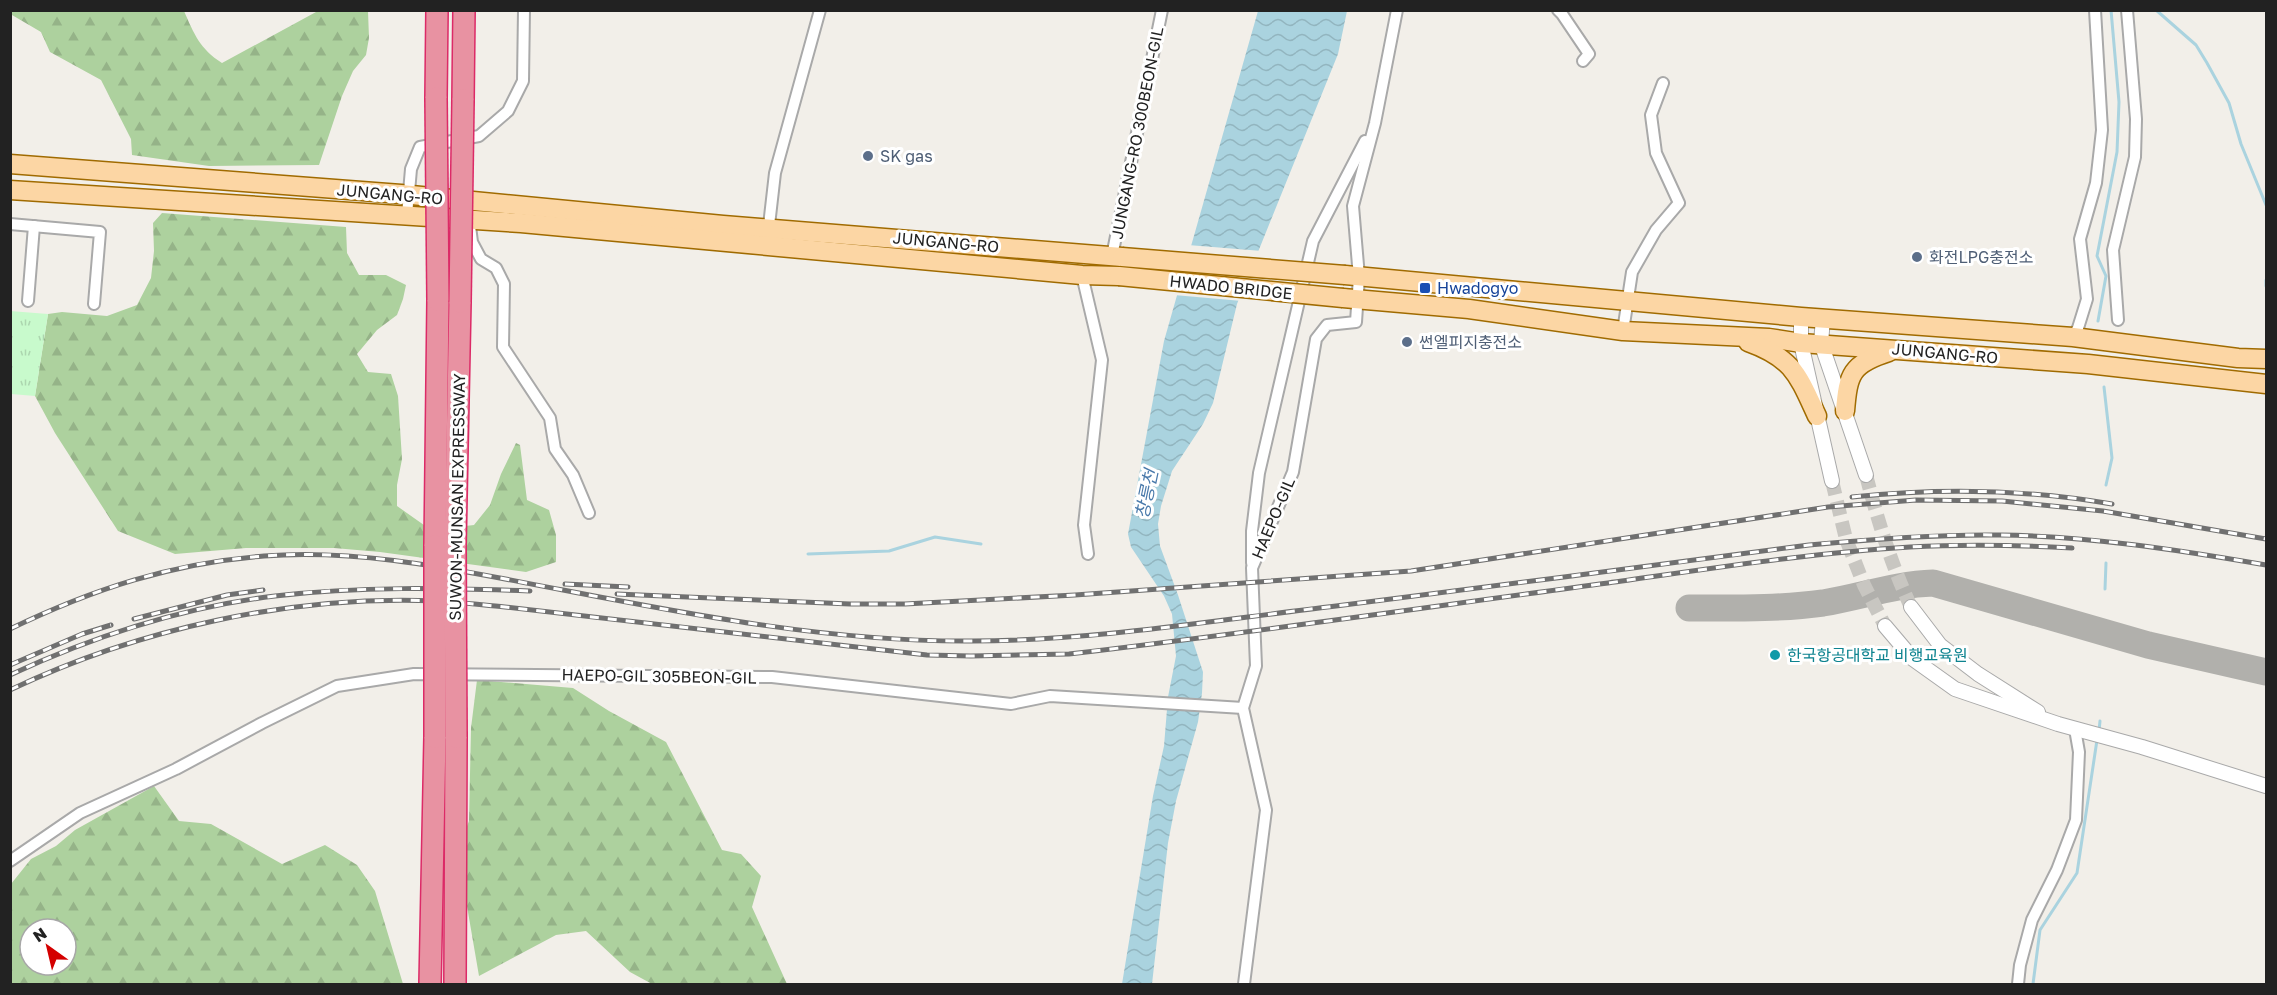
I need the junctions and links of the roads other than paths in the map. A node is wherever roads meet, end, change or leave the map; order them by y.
1 (437, 10) edge
2 (464, 10) edge
3 (524, 10) edge
4 (820, 10) edge
5 (1162, 10) edge
6 (1397, 10) edge
7 (1558, 10) edge
8 (2095, 10) edge
9 (2127, 10) edge
10 (1583, 60) dead end
11 (1663, 83) dead end
12 (1375, 123) junction
13 (10, 164) edge
14 (10, 190) edge
15 (409, 195) junction
16 (407, 216) junction
17 (469, 220) junction
18 (10, 224) edge
19 (34, 226) junction
20 (767, 237) junction
21 (1117, 257) junction
22 (1082, 275) junction
23 (1119, 276) joint
24 (1352, 276) junction
25 (1350, 298) junction
26 (1627, 300) junction
27 (28, 301) dead end
28 (94, 304) dead end
29 (1802, 317) junction
30 (1822, 318) junction
31 (2118, 320) dead end
32 (1623, 331) junction
33 (1732, 336) junction
34 (2073, 337) junction
35 (1801, 343) junction
36 (1821, 343) junction
37 (1898, 350) junction
38 (2266, 359) edge
39 (2266, 384) edge
40 (1845, 411) junction
41 (1817, 416) junction
42 (1866, 475) tunnel mouth
43 (1832, 480) tunnel mouth
44 (589, 513) dead end
45 (445, 546) junction
46 (1088, 554) dead end
47 (1252, 568) junction
48 (1911, 607) tunnel mouth
49 (1885, 626) tunnel mouth
50 (1244, 708) junction
51 (2058, 724) junction
52 (2080, 730) junction
53 (446, 737) junction
54 (2266, 786) edge
55 (10, 861) edge
56 (430, 984) edge
57 (455, 984) edge
58 (1244, 984) edge
59 (2018, 984) edge

1 - 45 highway, SUWON-MUNSAN EXPRESSWAY, bridge
2 - 45 highway, SUWON-MUNSAN EXPRESSWAY, bridge
3 - 15 street
4 - 20 street
5 - 21 street, JUNGANG-RO 300BEON-GIL
6 - 12 street, HAEPO-GIL
7 - 10 street
8 - 34 street
9 - 31 street
11 - 26 street
12 - 24 street, HAEPO-GIL
12 - 47 street
13 - 15 main road, JUNGANG-RO
14 - 16 main road, JUNGANG-RO
15 - 16 street
15 - 20 main road, JUNGANG-RO
16 - 17 main road, JUNGANG-RO
17 - 20 main road, JUNGANG-RO
17 - 44 street
18 - 19 street
19 - 27 street
19 - 28 street
20 - 21 main road, JUNGANG-RO
20 - 22 main road, JUNGANG-RO
21 - 24 main road, HWADO BRIDGE, bridge
22 - 23 main road, JUNGANG-RO
22 - 46 street
23 - 25 main road, HWADO BRIDGE, bridge
24 - 25 street, HAEPO-GIL
24 - 26 main road, JUNGANG-RO
25 - 32 main road, JUNGANG-RO
25 - 47 street, HAEPO-GIL
26 - 29 main road, JUNGANG-RO
26 - 32 street
29 - 30 main road, JUNGANG-RO
29 - 35 street
30 - 34 main road, JUNGANG-RO
30 - 36 street
32 - 33 main road, JUNGANG-RO
33 - 35 main road, JUNGANG-RO
33 - 41 main road
34 - 38 main road, JUNGANG-RO
35 - 36 main road, JUNGANG-RO
35 - 41 street
36 - 37 main road, JUNGANG-RO
36 - 40 street
37 - 39 main road, JUNGANG-RO
37 - 40 main road
40 - 42 street
41 - 43 street
45 - 53 highway, SUWON-MUNSAN EXPRESSWAY, bridge
47 - 50 street, HAEPO-GIL
48 - 51 street
49 - 51 street
50 - 55 street, HAEPO-GIL 305BEON-GIL
50 - 58 street, HAEPO-GIL
51 - 52 street
52 - 54 street
52 - 59 street
53 - 56 highway, SUWON-MUNSAN EXPRESSWAY
53 - 57 highway, SUWON-MUNSAN EXPRESSWAY

